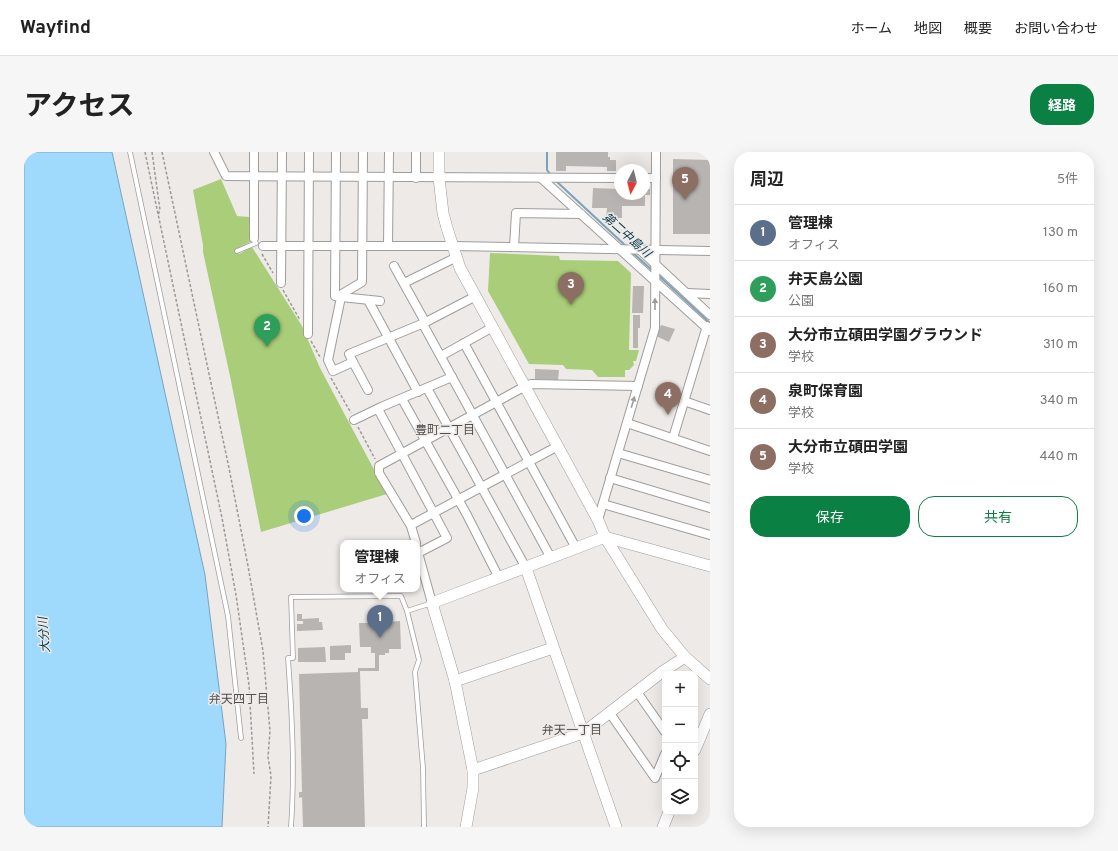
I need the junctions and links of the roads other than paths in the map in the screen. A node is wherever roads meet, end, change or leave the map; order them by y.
1 (130, 152) edge
2 (214, 152) edge
3 (254, 152) edge
4 (282, 152) edge
5 (309, 152) edge
6 (336, 152) edge
7 (363, 152) edge
8 (389, 152) edge
9 (416, 152) edge
10 (439, 152) edge
11 (656, 152) edge
12 (254, 177) junction
13 (283, 177) junction
14 (309, 177) junction
15 (336, 177) junction
16 (362, 177) junction
17 (389, 177) junction
18 (416, 178) junction
19 (439, 178) junction
20 (545, 178) junction
21 (614, 178) edge
22 (650, 178) edge
23 (656, 178) junction
24 (581, 214) junction
25 (257, 242) junction
26 (281, 245) junction
27 (308, 245) junction
28 (335, 245) junction
29 (362, 246) junction
30 (388, 246) junction
31 (453, 246) junction
32 (514, 247) junction
33 (621, 249) junction
34 (637, 249) junction
35 (655, 250) junction
36 (710, 251) edge
37 (237, 252) dead end
38 (457, 257) junction
39 (394, 266) dead end
40 (655, 273) junction
41 (404, 283) junction
42 (281, 285) road end
43 (687, 293) junction
44 (710, 294) edge
45 (476, 296) junction
46 (341, 297) junction
47 (368, 300) junction
48 (380, 301) dead end
49 (710, 315) edge
50 (424, 322) junction
51 (492, 327) junction
52 (708, 328) edge
53 (308, 334) road end
54 (388, 338) junction
55 (464, 343) junction
56 (441, 356) junction
57 (353, 362) junction
58 (452, 377) junction
59 (525, 386) junction
60 (638, 386) junction
61 (427, 388) junction
62 (368, 390) dead end
63 (418, 392) junction
64 (402, 399) junction
65 (684, 401) junction
66 (496, 402) junction
67 (378, 409) junction
68 (710, 410) edge
69 (472, 415) junction
70 (354, 420) road end
71 (627, 423) junction
72 (449, 428) junction
73 (673, 438) junction
74 (425, 440) junction
75 (558, 446) junction
76 (710, 451) edge
77 (618, 453) junction
78 (402, 454) junction
79 (528, 462) junction
80 (505, 474) junction
81 (610, 478) junction
82 (710, 480) edge
83 (481, 487) junction
84 (458, 500) junction
85 (603, 504) junction
86 (710, 508) edge
87 (434, 513) junction
88 (598, 520) junction
89 (411, 525) junction
90 (710, 535) edge
91 (605, 537) junction
92 (415, 540) edge
93 (576, 548) junction
94 (420, 549) edge
95 (420, 558) edge
96 (551, 558) junction
97 (710, 566) edge
98 (526, 568) junction
99 (499, 578) junction
100 (432, 603) junction
101 (407, 612) junction
102 (554, 648) junction
103 (685, 656) junction
104 (666, 671) edge
105 (662, 674) edge
106 (710, 679) edge
107 (455, 681) junction
108 (637, 692) junction
109 (609, 712) junction
110 (710, 714) edge
111 (662, 728) edge
112 (583, 733) junction
113 (241, 738) dead end
114 (698, 743) edge
115 (662, 761) edge
116 (473, 770) junction
117 (668, 815) edge
118 (292, 827) edge
119 (424, 827) edge
120 (466, 827) edge
121 (616, 827) edge
122 (663, 827) edge

1 - 113 lane
2 - 12 street
3 - 12 street
4 - 13 street
5 - 14 street
6 - 15 street
7 - 16 street
8 - 17 street
9 - 18 street
10 - 19 street
11 - 23 street
12 - 13 street
12 - 25 street
13 - 14 street
13 - 26 street
14 - 15 street
14 - 27 street
15 - 16 street
15 - 28 street
16 - 17 street
16 - 29 street
17 - 18 street
17 - 30 street
18 - 19 street
19 - 20 street
19 - 31 street
20 - 21 street
20 - 24 street
22 - 23 street
23 - 35 street
24 - 32 street
24 - 33 street
25 - 26 street
25 - 37 lane
26 - 27 street
26 - 42 street
27 - 28 street
27 - 53 street
28 - 29 street
28 - 46 street
29 - 30 street
29 - 46 street
30 - 31 street
31 - 32 street
31 - 38 street
32 - 33 street
33 - 34 street
33 - 40 street
34 - 35 street
34 - 40 street
35 - 36 street
35 - 40 street
38 - 41 street
38 - 45 street
39 - 41 street
40 - 43 street
40 - 52 street
60 -> 40 street
41 - 50 street
43 - 44 street
43 - 49 street
45 - 50 street
45 - 51 street
46 - 47 street
46 - 57 street
47 - 48 street
47 - 54 street
50 - 54 street
50 - 56 street
51 - 55 street
51 - 59 street
52 - 65 street
54 - 57 street
54 - 63 street
55 - 56 street
55 - 66 street
56 - 58 street
57 - 62 street
58 - 61 street
58 - 69 street
59 - 60 street
59 - 66 street
59 - 75 street
71 -> 60 street
61 - 63 street
61 - 72 street
63 - 64 street
64 - 67 street
64 - 74 street
65 - 68 street
65 - 73 street
66 - 69 street
66 - 79 street
67 - 70 street
67 - 78 street
69 - 72 street
69 - 80 street
71 - 73 street
71 - 77 street
72 - 74 street
72 - 83 street
73 - 76 street
74 - 78 street
74 - 84 street
75 - 79 street
75 - 88 street
77 - 81 street
77 - 82 street
78 - 87 street
78 - 89 street
79 - 80 street
79 - 93 street
80 - 83 street
80 - 96 street
81 - 85 street
81 - 86 street
83 - 84 street
83 - 98 street
84 - 87 street
84 - 99 street
85 - 88 street
85 - 90 street
87 - 89 street
87 - 94 street
88 - 91 street
89 - 92 street
91 - 93 street
91 - 97 street
91 - 103 street
93 - 96 street
95 - 100 street
96 - 98 street
98 - 99 street
98 - 102 street
99 - 100 street
100 - 101 lane
100 - 107 street
101 - 118 lane
101 - 119 lane
102 - 107 street
102 - 112 street
103 - 104 street
103 - 106 street
105 - 108 street
107 - 116 street
108 - 109 street
108 - 111 street
109 - 112 street
109 - 115 street
110 - 114 street
112 - 116 street
112 - 121 street
116 - 120 street
117 - 122 street

